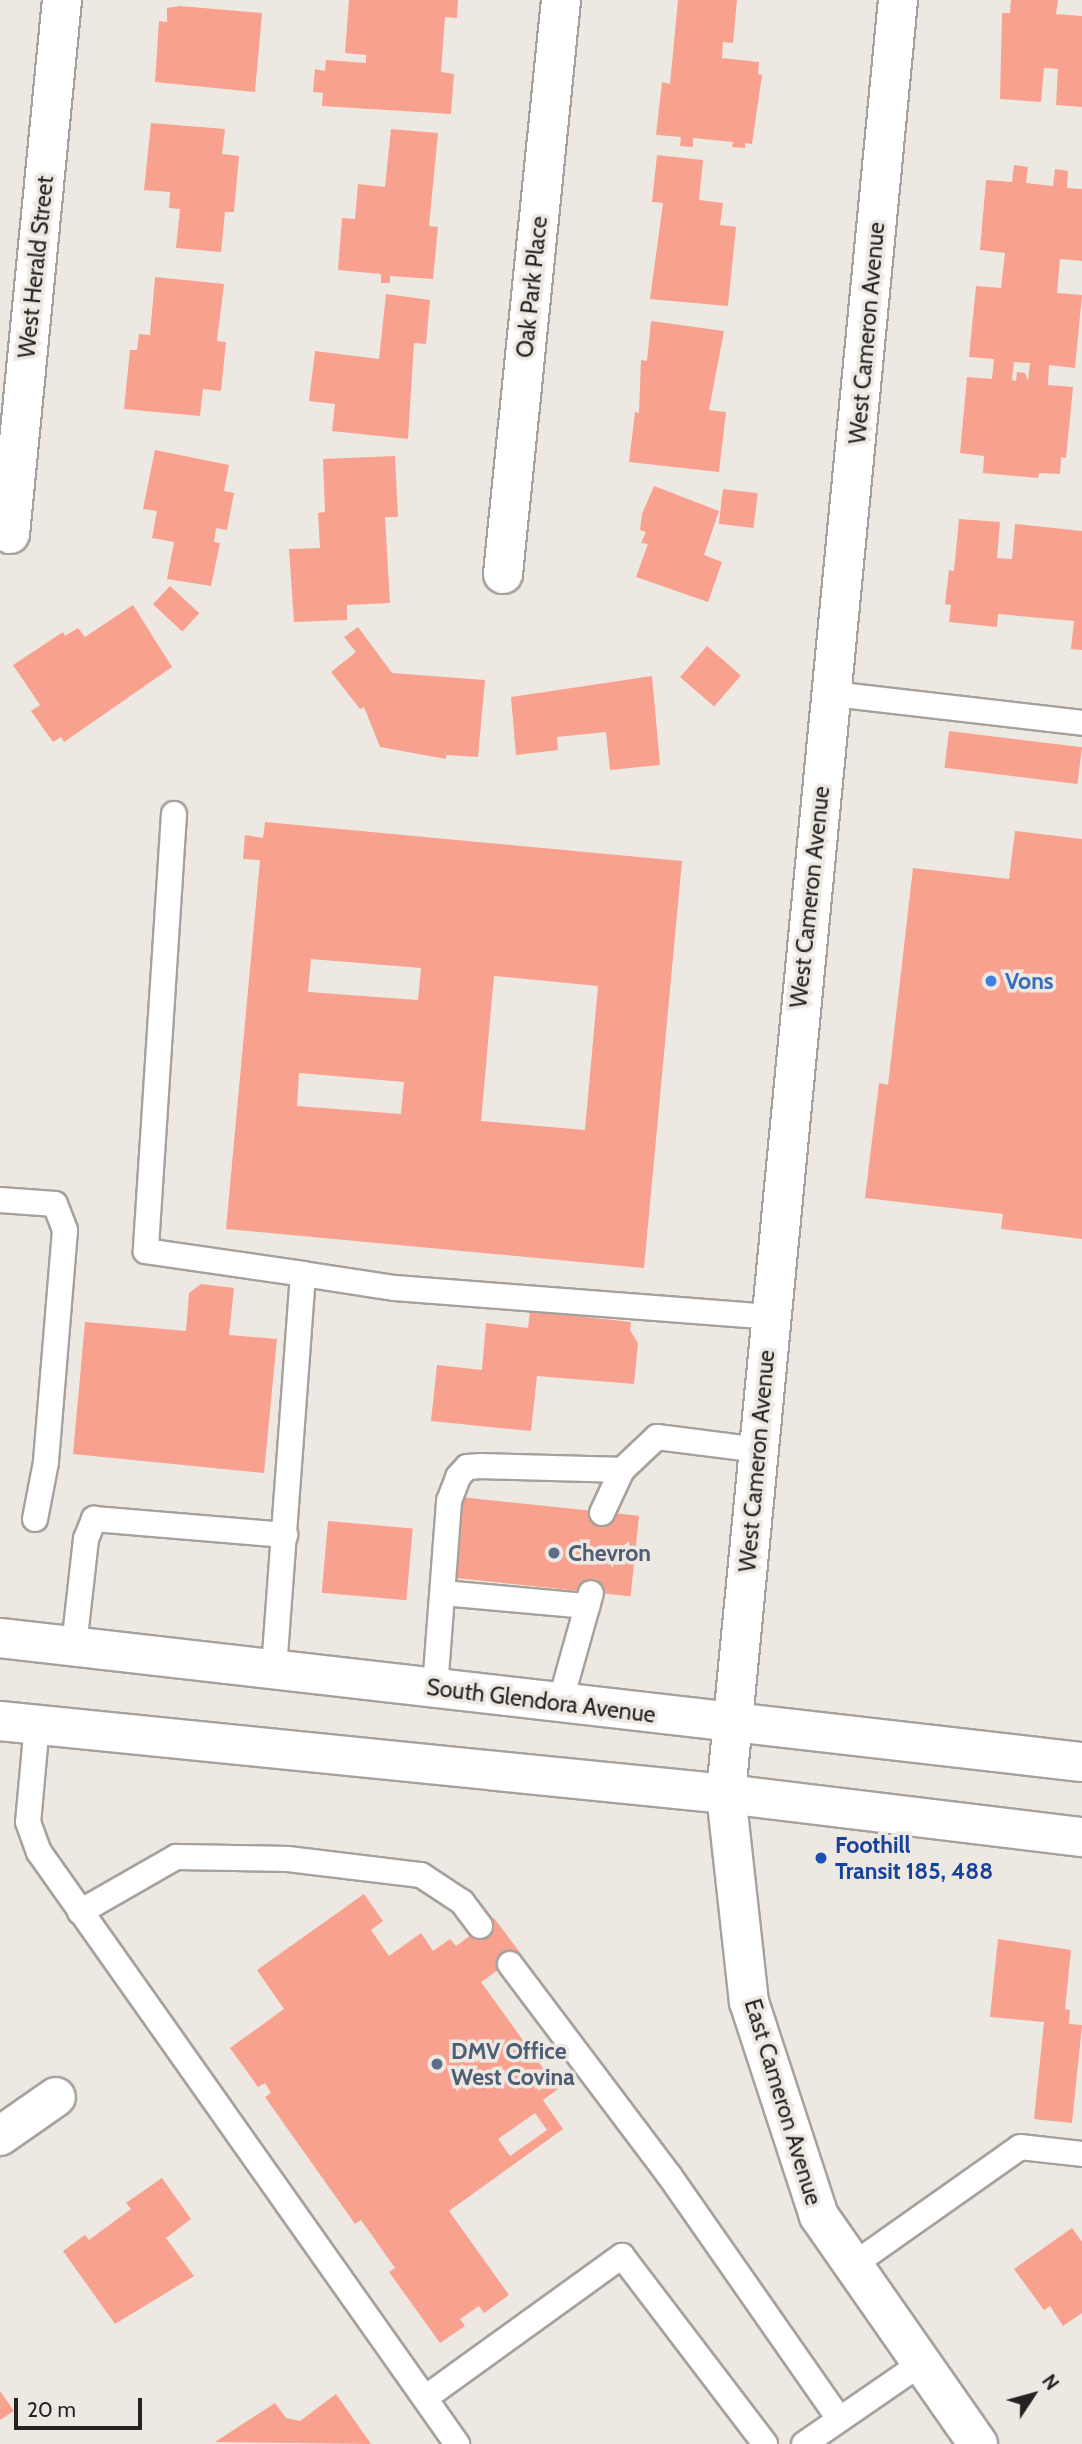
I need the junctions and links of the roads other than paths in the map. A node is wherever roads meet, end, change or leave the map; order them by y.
1 (62, 0) edge
2 (561, 0) edge
3 (898, 0) edge
4 (10, 534) dead end
5 (503, 574) dead end
6 (833, 694) junction
7 (1082, 723) edge
8 (174, 814) dead end
9 (0, 1200) edge
10 (303, 1274) junction
11 (770, 1317) junction
12 (758, 1450) junction
13 (622, 1470) junction
14 (602, 1513) dead end
15 (35, 1519) dead end
16 (285, 1535) junction
17 (443, 1593) junction
18 (0, 1638) edge
19 (74, 1646) junction
20 (274, 1670) junction
21 (435, 1688) junction
22 (560, 1703) junction
23 (18, 1722) edge
24 (733, 1724) junction
25 (1082, 1762) edge
26 (726, 1794) junction
27 (1082, 1837) edge
28 (80, 1912) junction
29 (480, 1926) dead end
30 (510, 1964) dead end
31 (56, 2097) dead end
32 (0, 2136) edge
33 (1082, 2154) edge
34 (853, 2265) junction
35 (922, 2363) junction
36 (425, 2399) junction
37 (839, 2419) junction
38 (457, 2444) edge
39 (765, 2444) edge
40 (804, 2444) edge
41 (978, 2444) edge

1 - 4 street, West Herald Street
2 - 5 street, Oak Park Place
3 - 6 street, West Cameron Avenue
6 - 7 lane
6 - 11 street, West Cameron Avenue
8 - 10 lane
9 - 15 lane
10 - 11 lane
10 - 16 lane
11 - 12 street, West Cameron Avenue
12 - 13 lane
12 - 24 street, West Cameron Avenue
13 - 14 lane
13 - 17 lane
16 - 19 lane
16 - 20 lane
17 - 21 lane
17 - 22 lane
18 - 19 street, South Glendora Avenue
19 - 20 street, South Glendora Avenue
20 - 21 street, South Glendora Avenue
21 - 22 street, South Glendora Avenue
22 - 24 street, South Glendora Avenue
23 - 26 street
23 - 28 lane
24 - 25 street, South Glendora Avenue
24 - 26 street, West Cameron Avenue
26 - 27 street
26 - 34 street, East Cameron Avenue
28 - 29 lane
28 - 36 lane
30 - 37 lane
31 - 32 street
33 - 34 lane
34 - 35 street, East Cameron Avenue
35 - 37 lane
35 - 41 street, East Cameron Avenue
36 - 38 lane
36 - 39 lane
37 - 40 lane

